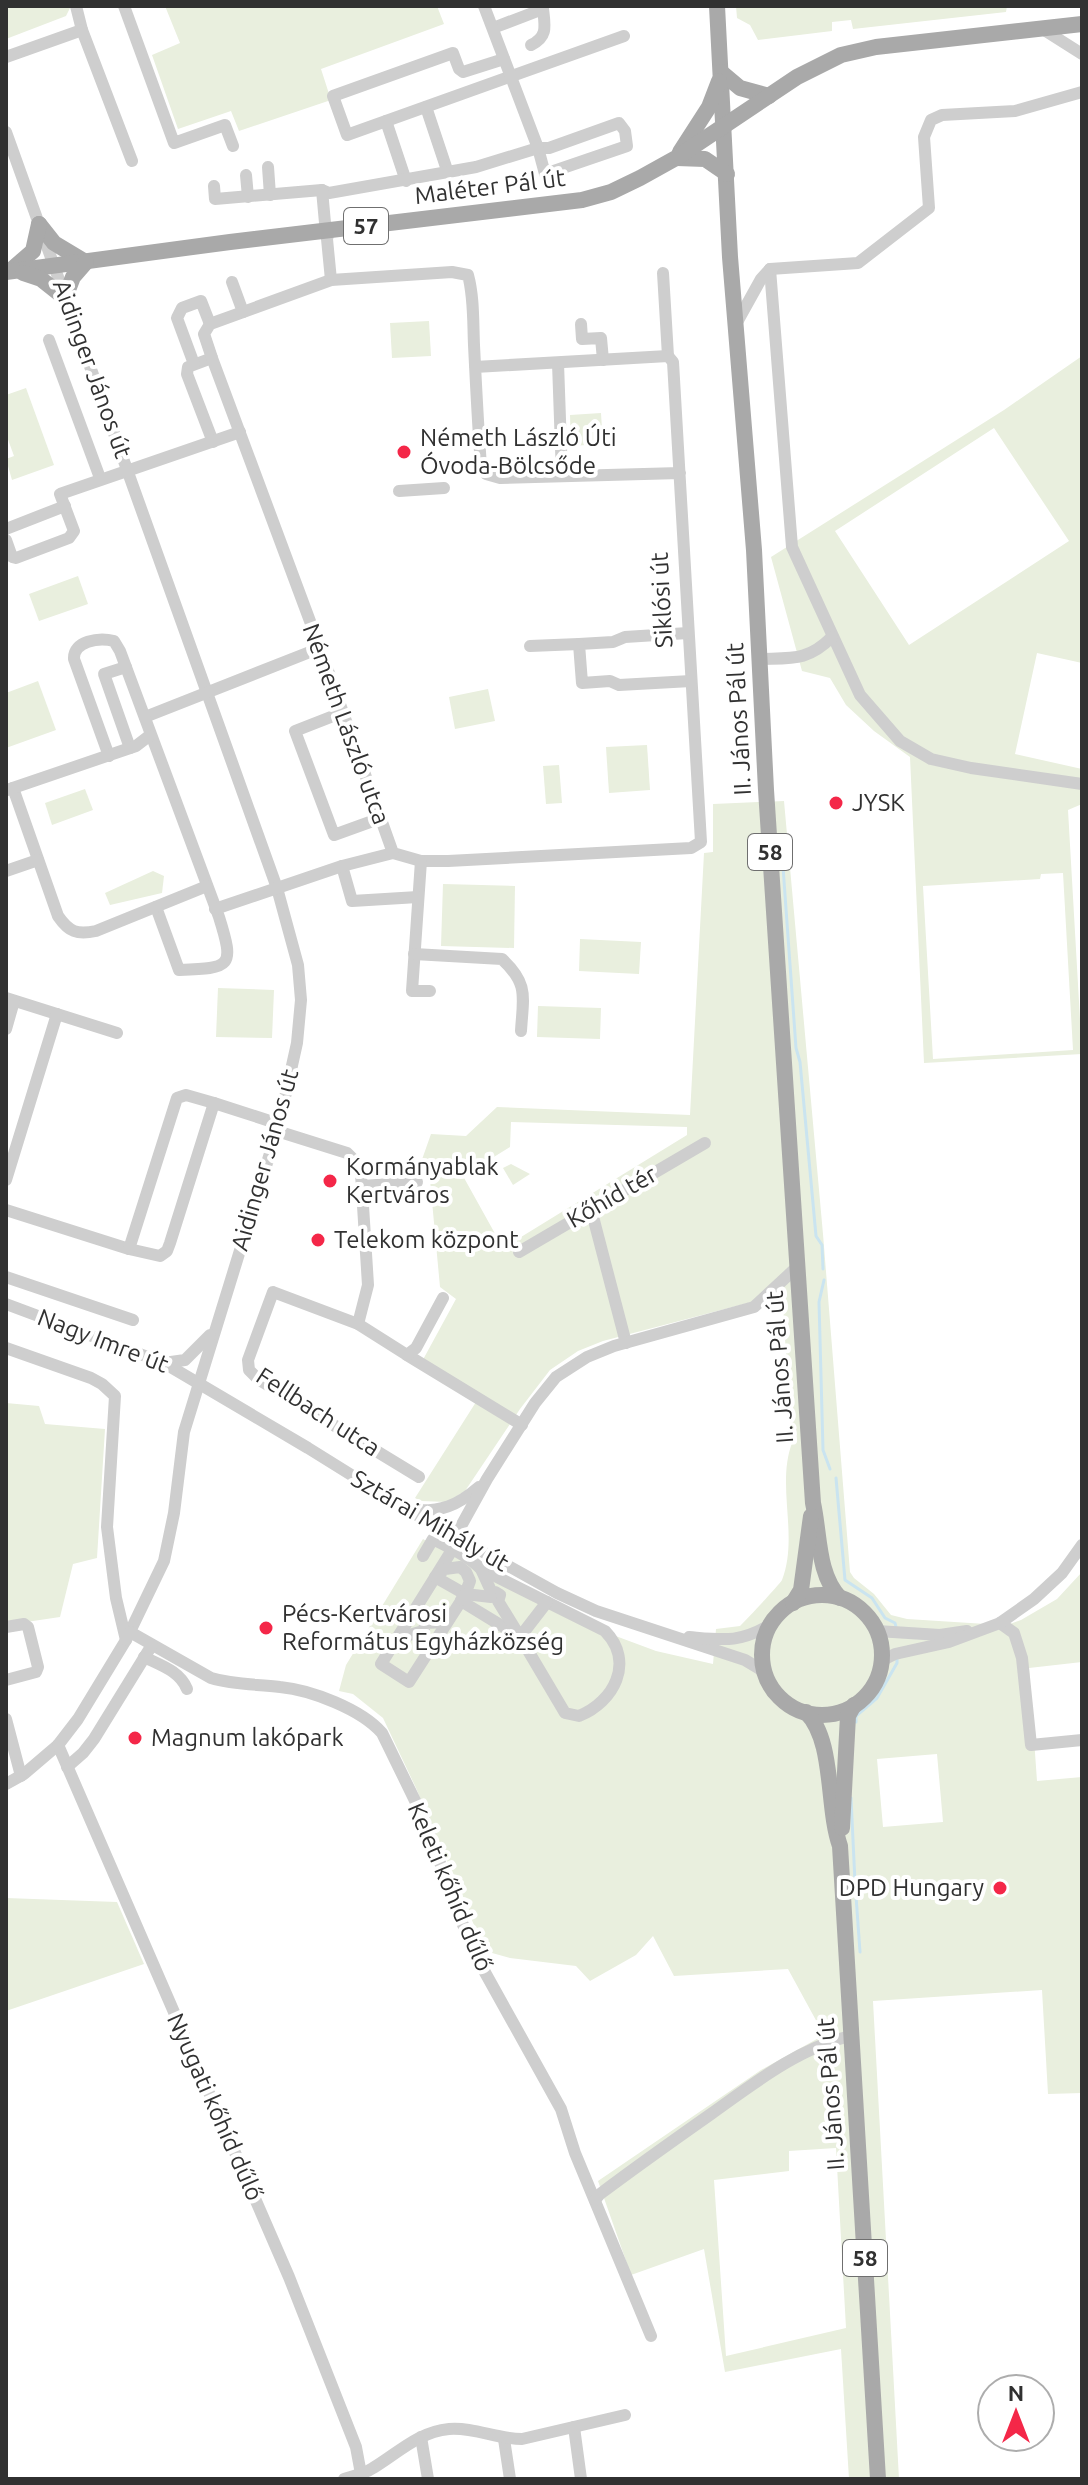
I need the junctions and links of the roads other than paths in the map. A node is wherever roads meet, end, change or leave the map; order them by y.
1 (76, 6) edge
2 (124, 6) edge
3 (484, 6) edge
4 (717, 6) edge
5 (542, 8) edge
6 (1082, 24) edge
7 (493, 28) junction
8 (1041, 28) junction
9 (82, 30) junction
10 (624, 36) dead end
11 (531, 45) dead end
12 (1082, 54) edge
13 (6, 57) edge
14 (504, 59) junction
15 (721, 72) junction
16 (511, 77) junction
17 (1082, 92) edge
18 (769, 96) junction
19 (426, 107) junction
20 (386, 121) junction
21 (724, 125) junction
22 (6, 132) edge
23 (233, 146) dead end
24 (538, 148) junction
25 (676, 158) junction
26 (132, 161) dead end
27 (268, 167) dead end
28 (448, 173) junction
29 (727, 174) junction
30 (246, 175) dead end
31 (406, 181) junction
32 (214, 186) dead end
33 (322, 190) junction
34 (270, 195) junction
35 (248, 197) junction
36 (39, 224) junction
37 (329, 231) junction
38 (86, 262) junction
39 (53, 265) junction
40 (770, 269) junction
41 (8, 272) edge
42 (663, 273) dead end
43 (331, 280) junction
44 (232, 282) dead end
45 (65, 298) junction
46 (243, 312) junction
47 (210, 324) junction
48 (581, 324) dead end
49 (736, 325) junction
50 (49, 340) dead end
51 (666, 356) junction
52 (212, 358) junction
53 (603, 360) junction
54 (558, 363) junction
55 (194, 364) junction
56 (475, 367) junction
57 (240, 432) junction
58 (213, 442) junction
59 (262, 450) dead end
60 (248, 455) junction
61 (130, 472) junction
62 (680, 473) junction
63 (562, 476) junction
64 (100, 478) junction
65 (444, 488) dead end
66 (399, 491) dead end
67 (65, 506) junction
68 (6, 529) edge
69 (6, 540) edge
70 (688, 633) junction
71 (832, 637) junction
72 (579, 644) junction
73 (530, 646) dead end
74 (320, 648) junction
75 (761, 659) junction
76 (126, 667) junction
77 (691, 681) junction
78 (206, 694) junction
79 (341, 713) junction
80 (145, 717) junction
81 (149, 736) junction
82 (130, 748) junction
83 (109, 756) junction
84 (1082, 784) edge
85 (10, 790) edge
86 (381, 818) junction
87 (698, 845) joint
88 (393, 853) junction
89 (38, 860) junction
90 (421, 861) junction
91 (342, 866) junction
92 (6, 871) edge
93 (207, 886) junction
94 (277, 888) junction
95 (418, 897) junction
96 (156, 907) junction
97 (215, 909) junction
98 (414, 954) junction
99 (430, 991) dead end
100 (10, 1000) edge
101 (57, 1014) junction
102 (6, 1029) edge
103 (521, 1031) dead end
104 (117, 1033) dead end
105 (214, 1103) junction
106 (278, 1128) junction
107 (705, 1143) dead end
108 (6, 1180) edge
109 (417, 1182) dead end
110 (363, 1186) junction
111 (591, 1209) junction
112 (6, 1210) edge
113 (129, 1249) junction
114 (519, 1252) dead end
115 (797, 1267) junction
116 (6, 1277) edge
117 (298, 1286) dead end
118 (318, 1294) dead end
119 (443, 1298) dead end
120 (293, 1299) junction
121 (6, 1304) edge
122 (314, 1307) junction
123 (133, 1320) dead end
124 (358, 1324) junction
125 (214, 1329) junction
126 (626, 1343) junction
127 (6, 1348) edge
128 (407, 1355) junction
129 (164, 1363) junction
130 (198, 1381) junction
131 (522, 1425) junction
132 (419, 1477) dead end
133 (487, 1479) junction
134 (813, 1503) junction
135 (406, 1509) junction
136 (454, 1543) junction
137 (1082, 1545) edge
138 (423, 1556) dead end
139 (467, 1564) junction
140 (435, 1577) junction
141 (497, 1593) junction
142 (462, 1598) junction
143 (840, 1598) junction
144 (421, 1600) junction
145 (547, 1602) junction
146 (793, 1603) junction
147 (446, 1622) junction
148 (1000, 1623) junction
149 (770, 1625) junction
150 (6, 1627) edge
151 (424, 1627) junction
152 (978, 1630) junction
153 (877, 1631) junction
154 (128, 1636) junction
155 (520, 1637) junction
156 (674, 1637) junction
157 (396, 1639) junction
158 (152, 1645) junction
159 (428, 1651) junction
160 (144, 1657) junction
161 (880, 1669) junction
162 (765, 1672) junction
163 (6, 1680) edge
164 (187, 1689) dead end
165 (854, 1705) junction
166 (806, 1712) junction
167 (6, 1719) edge
168 (1082, 1740) edge
169 (58, 1745) junction
170 (67, 1767) junction
171 (21, 1776) junction
172 (6, 1784) edge
173 (840, 1846) junction
174 (851, 2036) junction
175 (595, 2200) junction
176 (651, 2336) dead end
177 (625, 2415) dead end
178 (574, 2427) junction
179 (421, 2437) junction
180 (504, 2439) junction
181 (361, 2474) junction
182 (344, 2479) edge
183 (428, 2479) edge
184 (510, 2479) edge
185 (581, 2479) edge
186 (878, 2479) edge

1 - 9 street
2 - 23 street
3 - 7 street
4 - 15 main road, 58
5 - 7 street
5 - 11 street
6 - 8 main road, 57
7 - 14 street
8 - 12 street
8 - 18 main road, 57
9 - 13 street
9 - 26 street
10 - 16 street
14 - 16 street
14 - 20 street
15 - 18 main road
15 - 21 main road, 58
15 - 25 main road
16 - 19 street
16 - 24 street
17 - 40 street
18 - 21 main road, 57
19 - 20 street
19 - 28 street
20 - 31 street
21 - 25 main road, Maléter Pál út / 57
21 - 29 main road, 58
22 - 36 street, Aidinger János út
24 - 24 street
24 - 28 street
25 - 29 main road
25 - 37 main road, Maléter Pál út / 57
27 - 34 street
28 - 31 street
29 - 49 main road, II. János Pál út / 58
30 - 35 street
31 - 33 street
32 - 35 street
33 - 34 street
33 - 37 street
34 - 35 street
36 - 38 main road
36 - 39 street, Aidinger János út
36 - 41 main road
37 - 38 main road, Maléter Pál út / 57
37 - 43 street
38 - 39 main road, Maléter Pál út / 57
38 - 45 main road
39 - 41 main road, Maléter Pál út / 57
39 - 45 street, Aidinger János út
40 - 49 street
40 - 71 street
41 - 45 main road
42 - 51 street, Siklósi út
43 - 46 street
43 - 56 street
44 - 46 street
45 - 61 street, Aidinger János út
46 - 47 street
47 - 52 street, Németh László utca
47 - 55 street
48 - 53 street
49 - 75 main road, II. János Pál út / 58
50 - 64 street, Aidinger János út
51 - 53 street
51 - 62 street, Siklósi út
52 - 55 street
52 - 57 street, Németh László utca
53 - 54 street
54 - 56 street
54 - 63 street
55 - 58 street
56 - 63 street
57 - 58 street
57 - 60 street, Németh László utca
58 - 61 street
59 - 60 street
60 - 74 street, Németh László utca
61 - 64 street, Aidinger János út
61 - 78 street, Aidinger János út
62 - 63 street
62 - 70 street, Siklósi út
64 - 67 street, Aidinger János út
65 - 66 street
67 - 68 street, Aidinger János út
67 - 69 street
70 - 72 street
70 - 77 street, Siklósi út
71 - 75 street
71 - 84 street
72 - 73 street
72 - 77 street
74 - 78 street
74 - 79 street, Németh László utca
75 - 115 main road, II. János Pál út / 58
76 - 80 street
76 - 82 street
76 - 83 street
77 - 87 street, Siklósi út
78 - 80 street
78 - 94 street, Aidinger János út
79 - 86 street, Németh László utca
79 - 86 street
80 - 81 street
81 - 82 street
81 - 93 street
82 - 83 street
83 - 85 street
85 - 89 street
86 - 88 street, Németh László utca
87 - 90 street, Németh László utca
88 - 90 street, Németh László utca
88 - 91 street
89 - 92 street
89 - 96 street
90 - 95 street
91 - 94 street
91 - 95 street
93 - 96 street
93 - 97 street
94 - 97 street
94 - 106 street, Aidinger János út
95 - 98 street
96 - 97 street
98 - 99 street
98 - 103 street
100 - 101 street
100 - 102 street
101 - 104 street
101 - 108 street
105 - 106 street
105 - 113 street
105 - 113 street
106 - 110 street
106 - 125 street, Aidinger János út
107 - 111 street, Kőhíd tér
109 - 110 street
110 - 124 street
111 - 114 street, Kőhíd tér
111 - 126 street
112 - 113 street
115 - 126 street
115 - 134 main road, II. János Pál út / 58
116 - 123 street, Nagy Imre út
117 - 120 street
118 - 122 street
119 - 128 street
120 - 122 street
120 - 132 street, Fellbach utca
121 - 129 street, Nagy Imre út
122 - 124 street
124 - 128 street
125 - 129 street
125 - 130 street, Aidinger János út
126 - 131 street
127 - 154 street, Nagy Imre út
128 - 131 street
129 - 130 street, Nagy Imre út
130 - 135 street, Sztárai Mihály út
130 - 154 street, Aidinger János út
131 - 133 street
133 - 135 street
133 - 136 street
134 - 143 main road, 58
134 - 146 main road, 58
135 - 136 street, Sztárai Mihály út
136 - 138 street
136 - 139 street
136 - 140 street
136 - 156 street, Sztárai Mihály út
137 - 148 street
139 - 140 street
139 - 141 street
139 - 142 street
140 - 142 street
140 - 144 street
141 - 142 street
141 - 145 street
141 - 155 street
142 - 147 street
142 - 155 street
143 - 146 main road
143 - 153 main road, 58
144 - 151 street
144 - 157 street
145 - 155 street
145 - 155 street
146 - 149 main road, 58
147 - 151 street
147 - 159 street
148 - 152 street
148 - 168 street
149 - 156 street, Sztárai Mihály út
149 - 162 main road
150 - 163 street
151 - 157 street
151 - 159 street
152 - 153 street
152 - 161 street
153 - 161 main road
154 - 158 street, Keleti kőhíd dűlő
154 - 169 street, Aidinger János út
156 - 162 street, Sztárai Mihály út
157 - 159 street
158 - 160 street
158 - 175 street, Keleti kőhíd dűlő
160 - 164 street
160 - 170 street
161 - 165 main road, 58
162 - 166 main road, 58
165 - 166 main road
165 - 173 main road, 58
166 - 173 main road, II. János Pál út / 58
167 - 171 street
169 - 170 street, Nyugati kőhíd dűlő
169 - 171 street, Aidinger János út
170 - 181 street, Nyugati kőhíd dűlő
171 - 172 street, Aidinger János út
173 - 174 main road, II. János Pál út / 58
174 - 175 street
174 - 186 main road, II. János Pál út / 58
175 - 176 street, Keleti kőhíd dűlő
177 - 178 street
178 - 180 street
178 - 185 street
179 - 180 street
179 - 181 street
179 - 183 street
180 - 184 street
181 - 182 street

